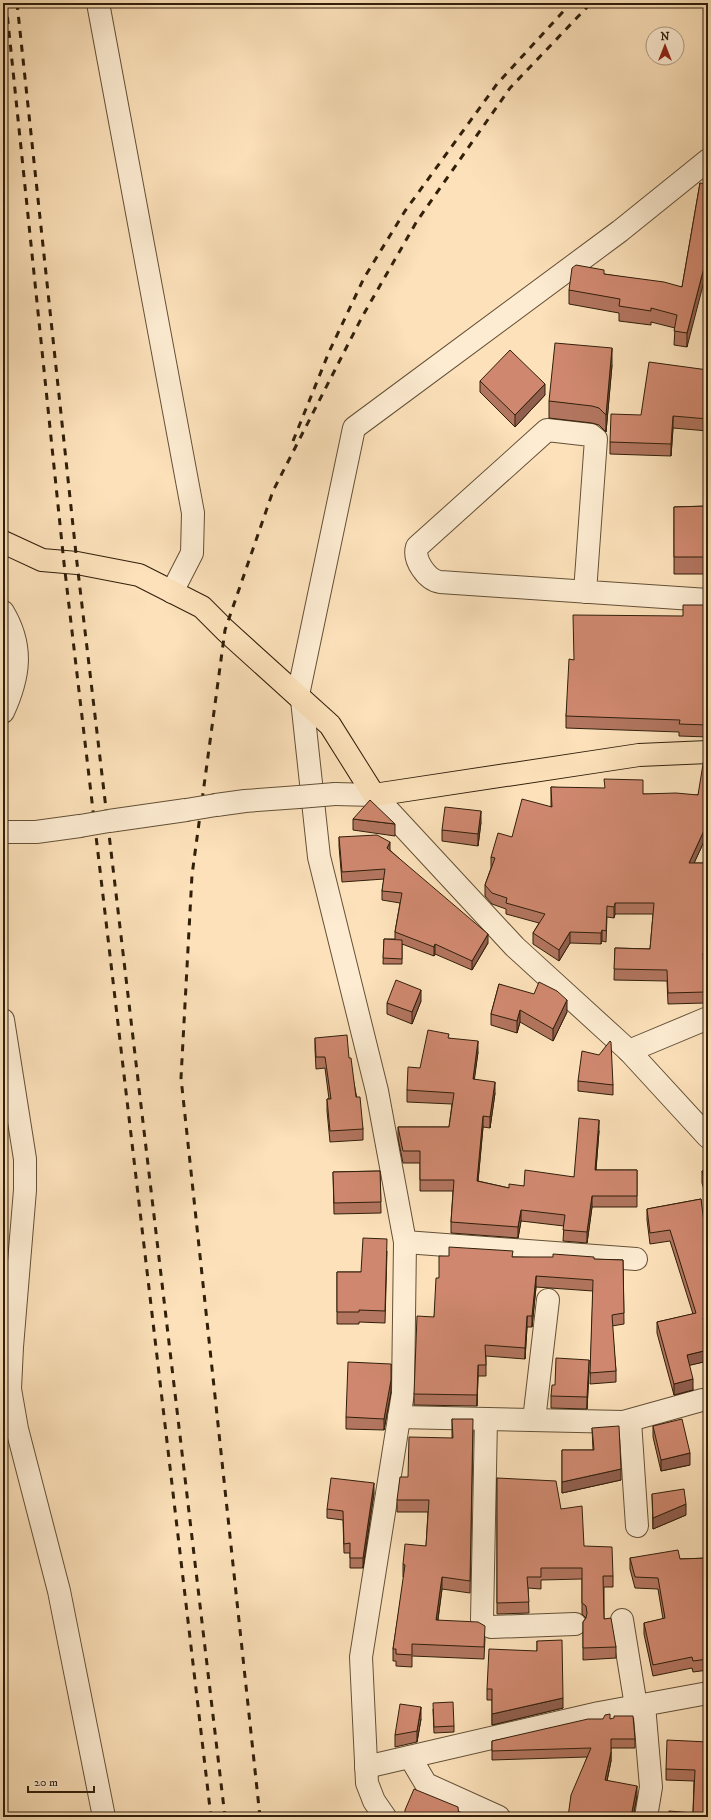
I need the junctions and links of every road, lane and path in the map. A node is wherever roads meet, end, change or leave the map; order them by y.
1 (98, 3) edge
2 (708, 160) edge
3 (3, 542) edge
4 (172, 592) junction
5 (585, 592) junction
6 (708, 600) edge
7 (3, 612) edge
8 (300, 698) junction
9 (3, 712) edge
10 (708, 752) edge
11 (374, 794) junction
12 (3, 832) edge
13 (708, 1018) edge
14 (3, 1020) edge
15 (629, 1051) junction
16 (705, 1131) edge
17 (405, 1242) junction
18 (636, 1259) dead end
19 (548, 1300) dead end
20 (702, 1400) dead end
21 (399, 1417) junction
22 (486, 1419) junction
23 (534, 1420) junction
24 (630, 1421) junction
25 (637, 1526) dead end
26 (622, 1620) dead end
27 (575, 1624) dead end
28 (708, 1693) edge
29 (640, 1706) junction
30 (410, 1757) junction
31 (366, 1767) junction
32 (104, 1817) edge
33 (385, 1817) edge
34 (499, 1817) edge
35 (646, 1817) edge

1 - 4 street
2 - 8 street
3 - 4 main road
4 - 8 main road
5 - 5 street
5 - 6 street
7 - 9 street
8 - 11 main road
8 - 17 street
10 - 11 main road
11 - 12 street, bridge
11 - 15 street
13 - 15 street
14 - 32 street
15 - 16 street
17 - 18 street
17 - 21 street
19 - 23 street
20 - 24 street
21 - 22 street
21 - 31 street
22 - 23 street
22 - 27 street
23 - 24 street
24 - 25 street
26 - 29 street
28 - 29 street
29 - 30 street
29 - 35 street
30 - 31 street
30 - 34 street
31 - 33 street

